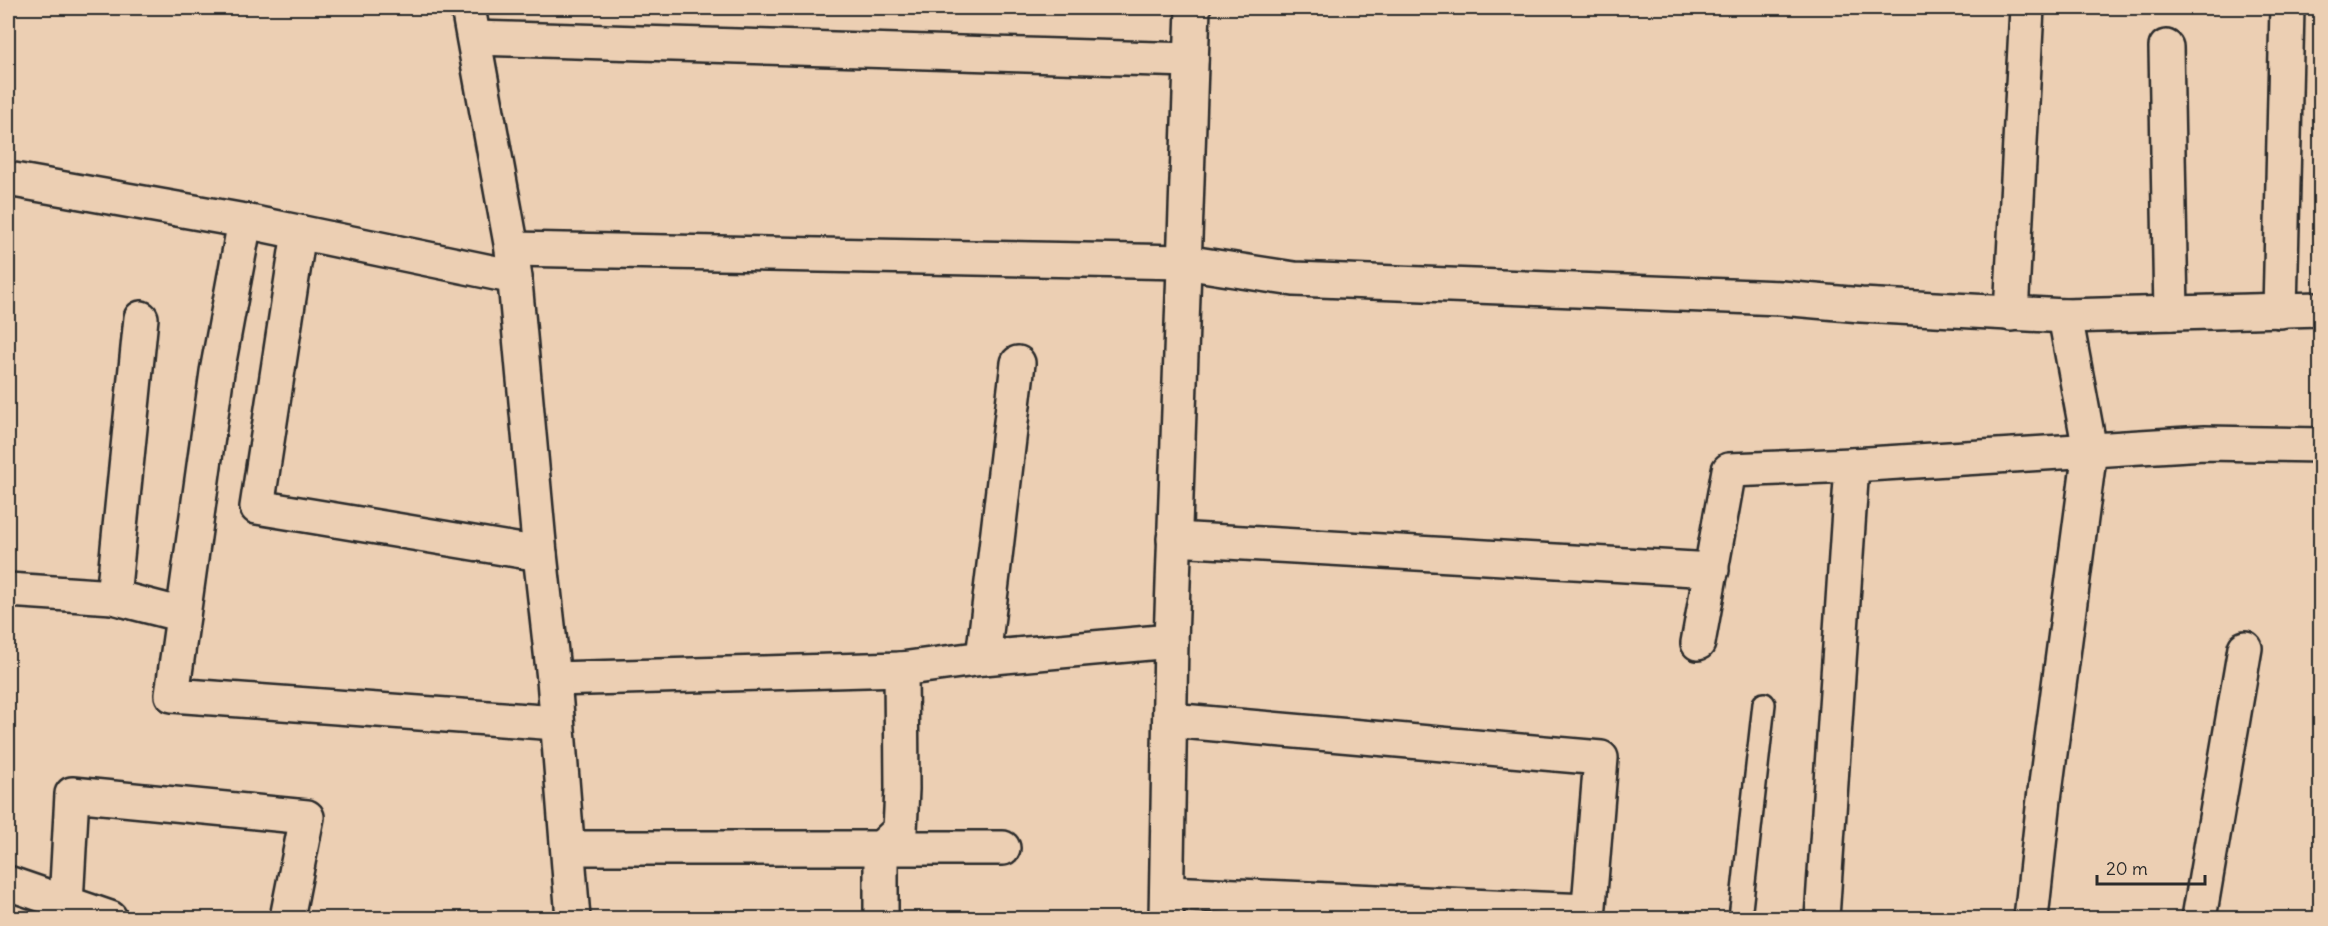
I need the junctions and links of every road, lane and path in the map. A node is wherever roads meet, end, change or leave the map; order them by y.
1 (1193, 8) edge
2 (2027, 8) edge
3 (2287, 8) edge
4 (471, 23) edge
5 (2166, 47) dead end
6 (1191, 60) junction
7 (8, 179) edge
8 (245, 221) junction
9 (299, 232) junction
10 (1184, 262) junction
11 (514, 263) junction
12 (2320, 309) edge
13 (2280, 311) junction
14 (2171, 313) junction
15 (2011, 314) junction
16 (2065, 316) junction
17 (141, 318) dead end
18 (1018, 363) dead end
19 (2320, 445) edge
20 (2090, 450) junction
21 (1852, 465) junction
22 (1174, 539) junction
23 (540, 554) junction
24 (1712, 570) junction
25 (8, 590) edge
26 (113, 597) junction
27 (183, 615) junction
28 (1171, 641) junction
29 (1698, 643) dead end
30 (2244, 648) dead end
31 (983, 658) junction
32 (902, 669) junction
33 (554, 679) junction
34 (1764, 704) dead end
35 (1170, 720) junction
36 (557, 723) junction
37 (569, 848) junction
38 (881, 848) junction
39 (1003, 848) dead end
40 (8, 883) edge
41 (66, 903) junction
42 (1167, 906) edge
43 (1588, 915) edge
44 (110, 918) edge
45 (287, 918) edge
46 (573, 918) edge
47 (881, 918) edge
48 (1740, 918) edge
49 (1822, 918) edge
50 (2031, 918) edge
51 (2199, 918) edge

1 - 6 street
2 - 15 street
3 - 13 street
4 - 6 street
4 - 11 street
5 - 14 street
6 - 10 street
7 - 8 street
8 - 9 street
8 - 27 street
9 - 11 street
9 - 23 street
10 - 11 street
10 - 15 street
10 - 22 street
11 - 23 street
12 - 13 street
13 - 14 street
14 - 16 street
15 - 16 street
16 - 20 street
17 - 26 street
18 - 31 street
19 - 20 street
20 - 21 street
20 - 50 street
21 - 24 street
21 - 49 street
22 - 24 street
22 - 28 street
23 - 33 street
24 - 29 street
25 - 26 street
26 - 27 street
27 - 36 street
28 - 31 street
28 - 35 street
30 - 51 street
31 - 32 street
32 - 33 street
32 - 38 street
33 - 36 street
34 - 48 lane
35 - 42 street
35 - 43 street
36 - 37 street
37 - 38 street
37 - 46 street
38 - 39 street
38 - 47 street
40 - 41 street
41 - 44 street
41 - 45 street
42 - 43 street

